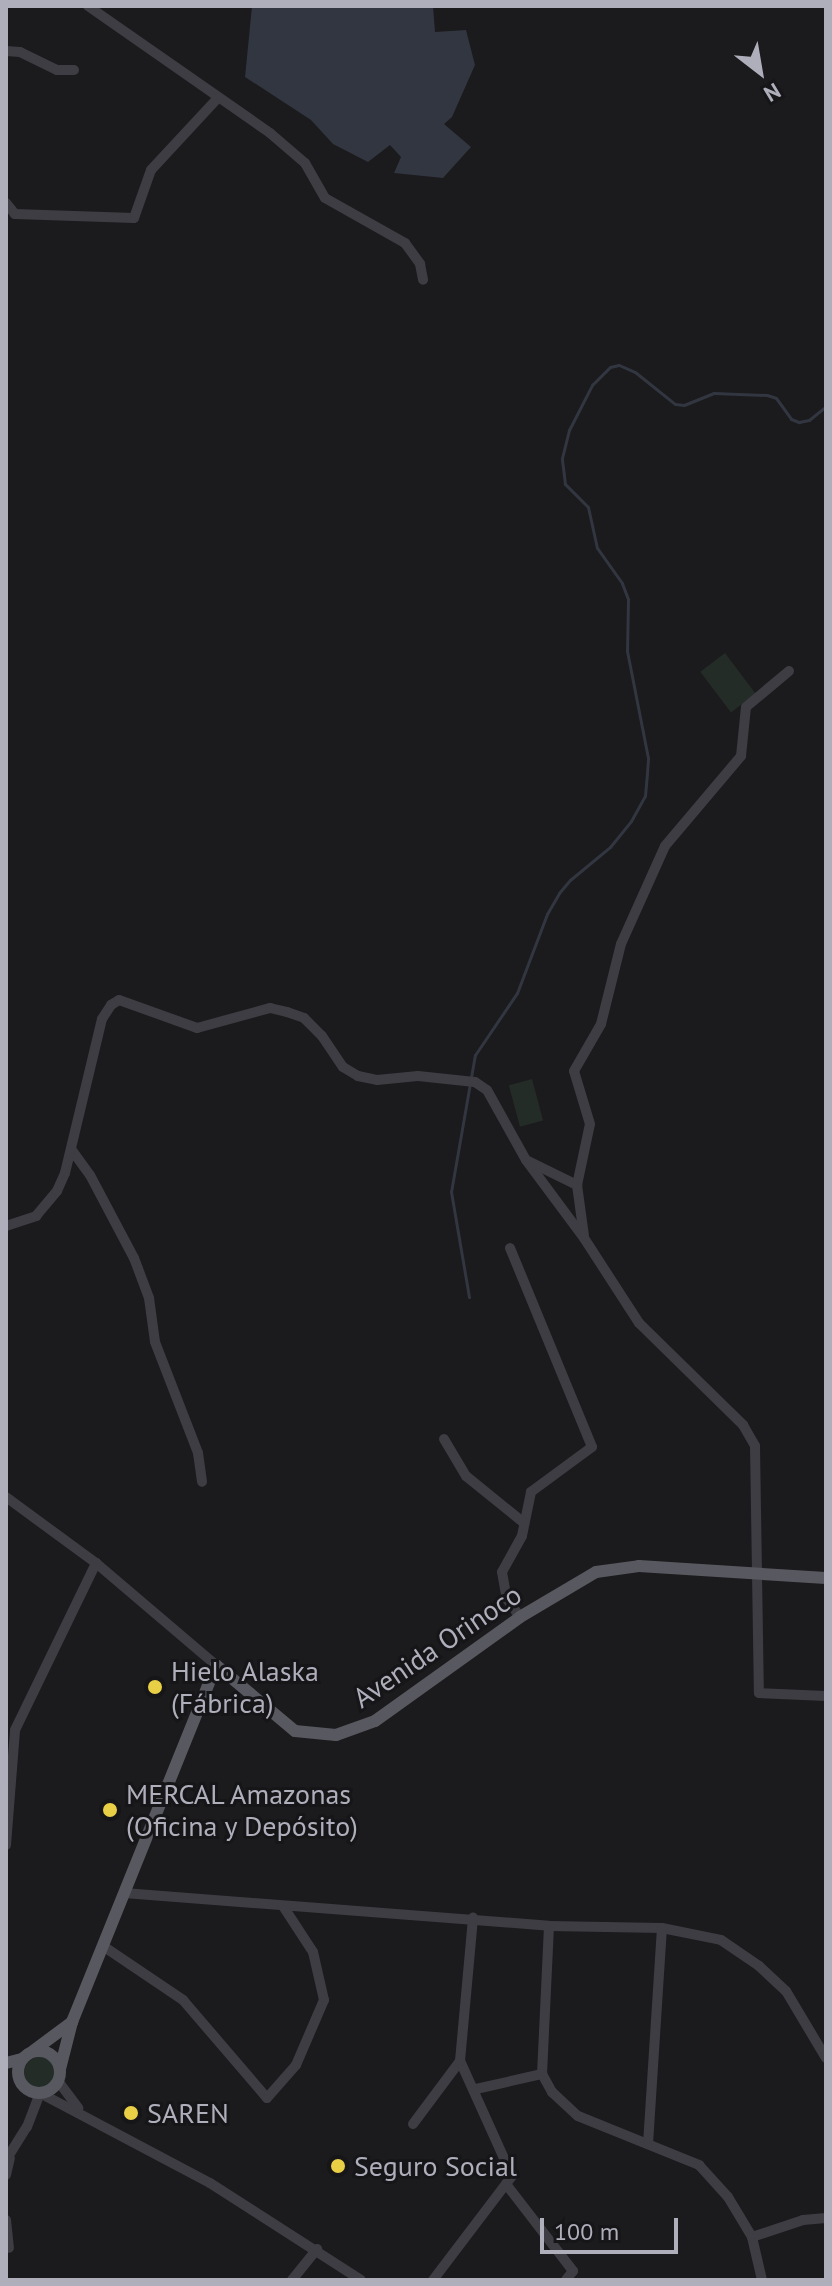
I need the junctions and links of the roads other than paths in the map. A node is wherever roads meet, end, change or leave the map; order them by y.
1 (88, 6) edge
2 (6, 51) edge
3 (74, 70) dead end
4 (218, 98) junction
5 (6, 203) edge
6 (423, 280) dead end
7 (789, 671) dead end
8 (71, 1149) junction
9 (526, 1160) junction
10 (577, 1185) junction
11 (6, 1226) edge
12 (584, 1238) junction
13 (510, 1248) dead end
14 (444, 1439) dead end
15 (202, 1482) dead end
16 (6, 1497) edge
17 (524, 1523) junction
18 (96, 1563) junction
19 (759, 1573) junction
20 (826, 1578) edge
21 (520, 1617) junction
22 (216, 1665) junction
23 (826, 1696) edge
24 (6, 1845) edge
25 (124, 1893) junction
26 (283, 1906) junction
27 (473, 1918) junction
28 (549, 1926) junction
29 (662, 1928) junction
30 (103, 1946) junction
31 (72, 2022) junction
32 (25, 2056) junction
33 (826, 2058) edge
34 (460, 2061) junction
35 (6, 2063) edge
36 (542, 2074) junction
37 (59, 2075) junction
38 (6, 2084) edge
39 (21, 2084) junction
40 (476, 2089) junction
41 (40, 2093) junction
42 (83, 2113) junction
43 (413, 2124) dead end
44 (648, 2144) junction
45 (8, 2159) edge
46 (6, 2175) edge
47 (506, 2184) junction
48 (826, 2218) edge
49 (6, 2220) edge
50 (752, 2237) junction
51 (9, 2248) dead end
52 (317, 2249) junction
53 (292, 2280) edge
54 (361, 2280) edge
55 (433, 2280) edge
56 (566, 2280) edge
57 (762, 2280) edge

1 - 4 street
2 - 3 street
4 - 5 street
4 - 6 street
7 - 10 street
8 - 9 street
8 - 11 street
8 - 15 street
9 - 10 street
9 - 12 street
10 - 12 street
12 - 19 street
13 - 17 street
14 - 17 street
16 - 18 street, Avenida Orinoco
17 - 21 street
18 - 22 street, Avenida Orinoco
18 - 24 street
19 - 20 main road, Avenida Orinoco
19 - 21 main road, Avenida Orinoco
19 - 23 street
21 - 22 main road, Avenida Orinoco
22 - 25 main road
25 - 26 street
25 - 30 main road
26 - 27 street
26 - 30 street
27 - 28 street
27 - 34 street
28 - 29 street
28 - 36 street
29 - 33 street
29 - 44 street
30 - 31 main road
31 - 32 main road
31 - 37 main road
32 - 35 main road
32 - 37 main road
32 - 39 main road
34 - 40 street
34 - 43 street
36 - 40 street
36 - 44 street
37 - 41 main road
37 - 42 street
38 - 39 main road
39 - 41 main road
40 - 47 street
41 - 42 street
41 - 45 street
42 - 52 street
44 - 50 street
45 - 46 street
47 - 55 street
47 - 56 street
48 - 50 street
49 - 51 street
50 - 57 street
52 - 53 street
52 - 54 street

